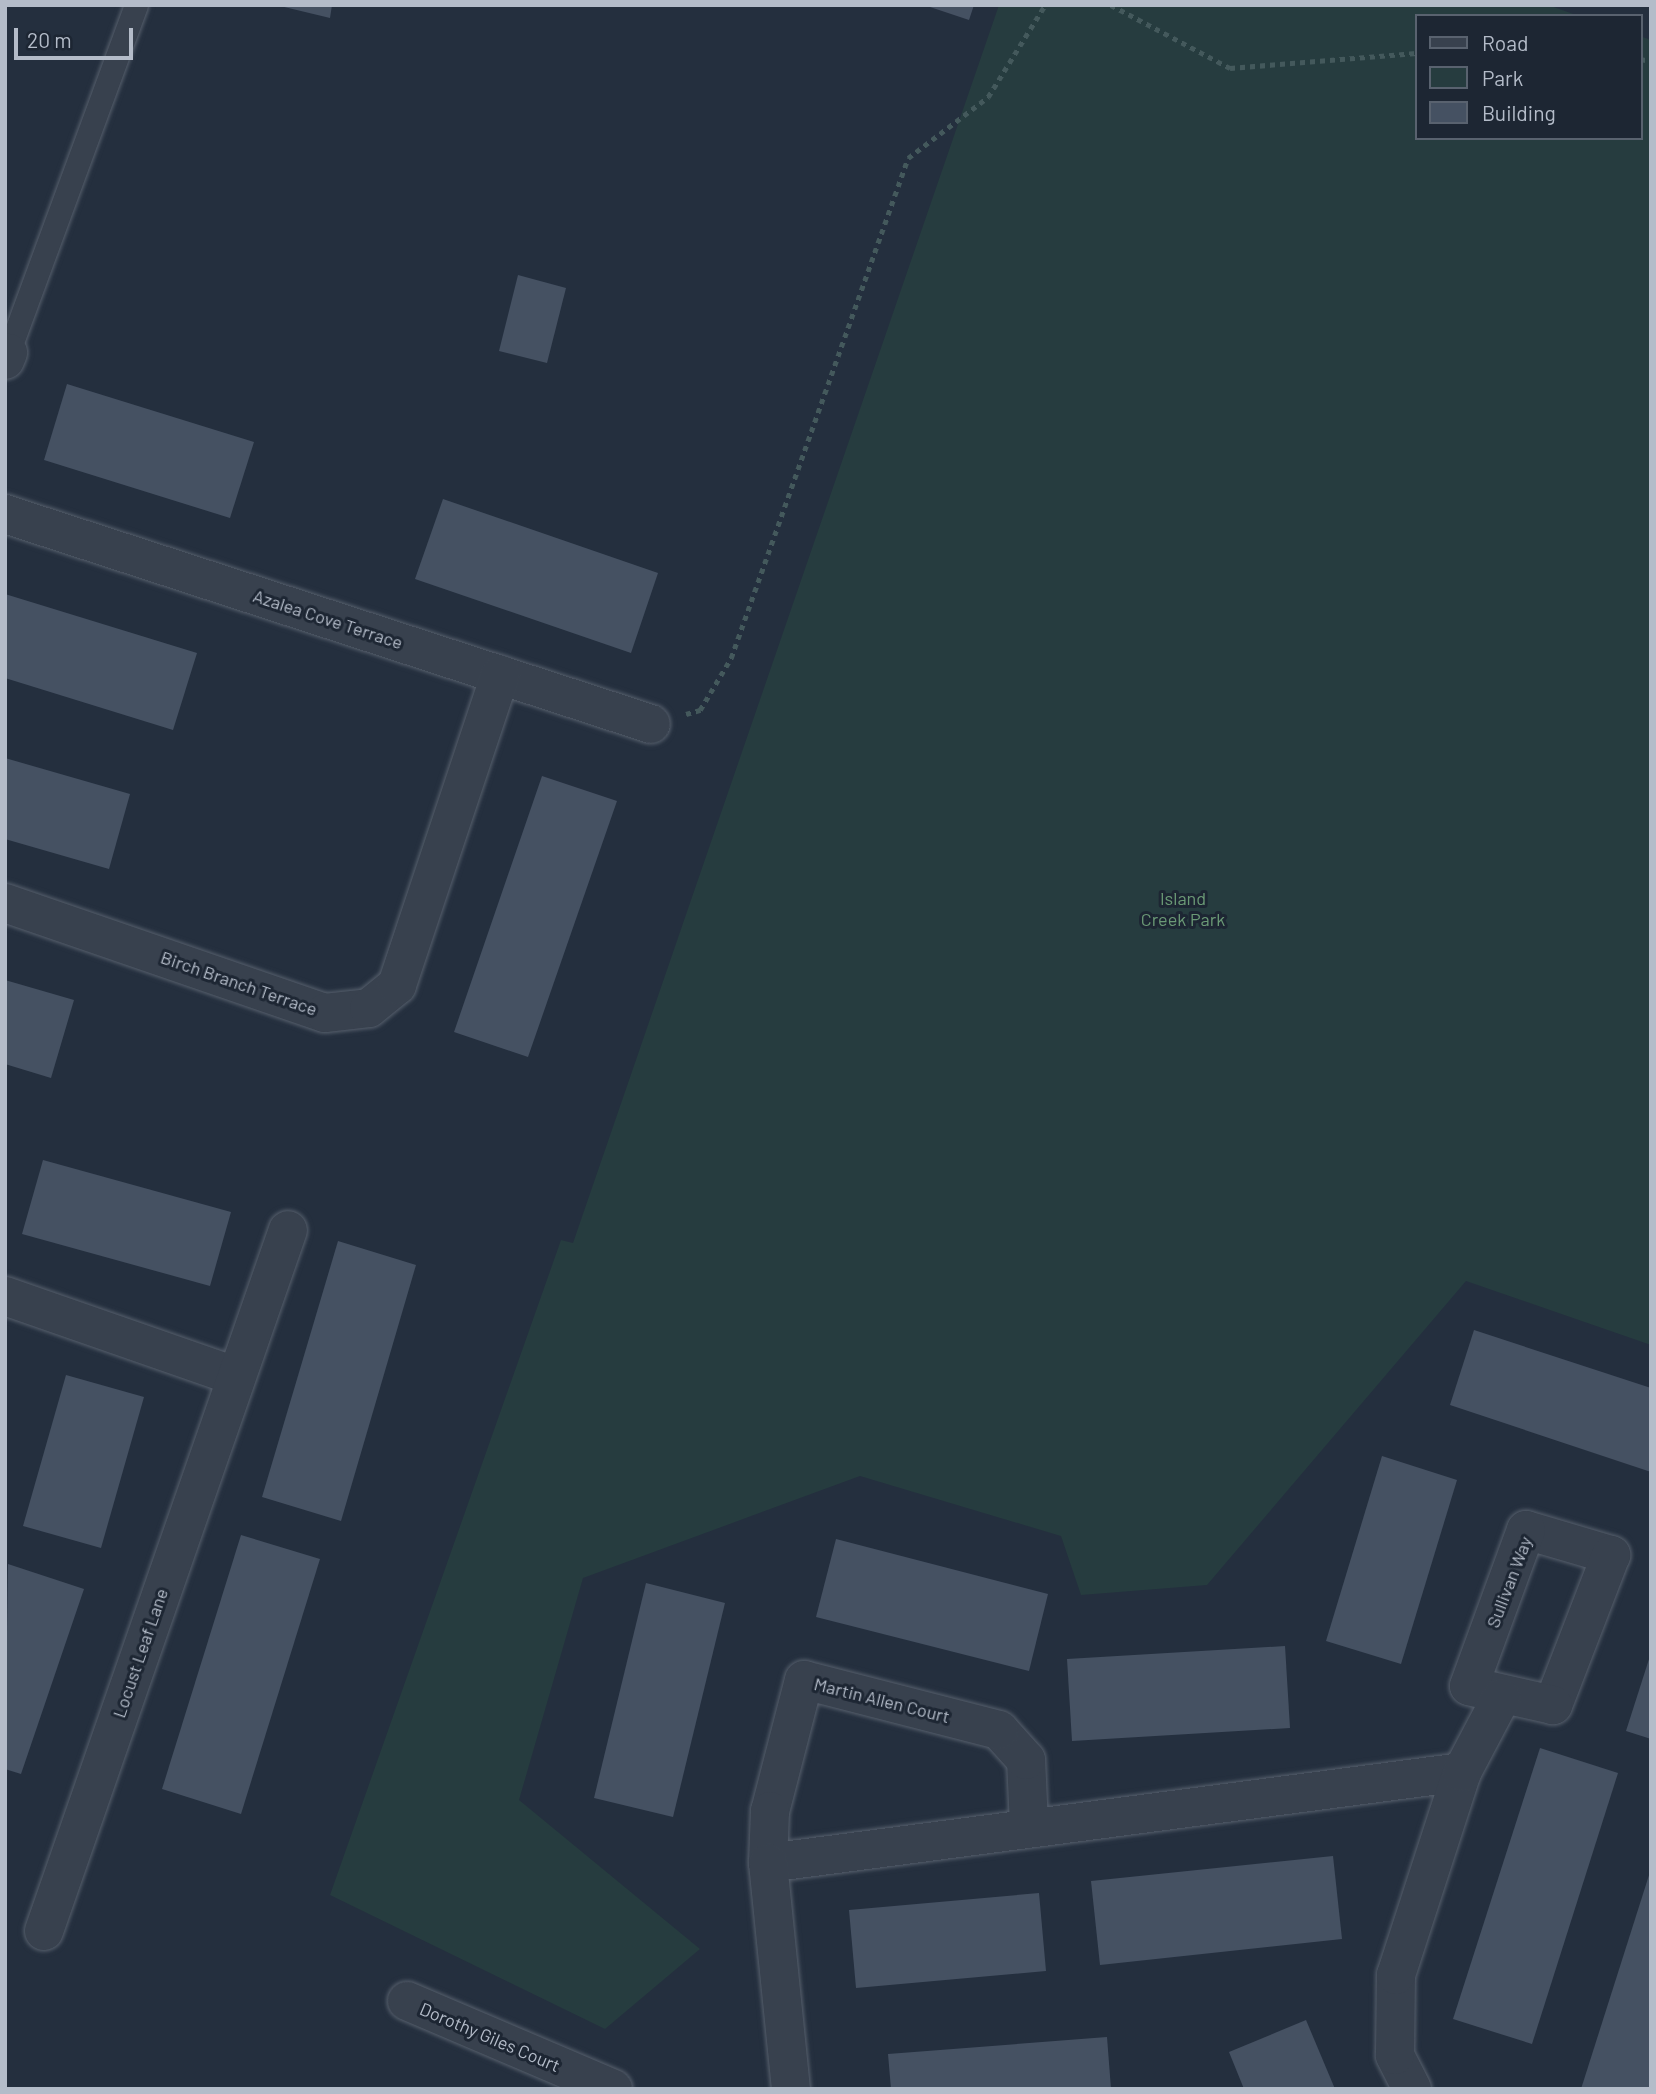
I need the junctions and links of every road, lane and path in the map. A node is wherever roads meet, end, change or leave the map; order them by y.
1 (136, 5) edge
2 (1045, 5) edge
3 (1111, 5) edge
4 (1414, 53) edge
5 (6, 357) edge
6 (5, 514) edge
7 (500, 675) junction
8 (651, 724) joint
9 (5, 903) edge
10 (288, 1230) dead end
11 (5, 1296) edge
12 (235, 1376) junction
13 (1501, 1698) junction
14 (1462, 1772) junction
15 (1029, 1825) junction
16 (768, 1863) junction
17 (44, 1931) dead end
18 (407, 2001) dead end
19 (613, 2089) edge
20 (791, 2089) edge
21 (1412, 2089) edge

1 - 5 lane
2 - 8 path
3 - 4 path
6 - 7 street, Azalea Cove Terrace
7 - 8 street, Azalea Cove Terrace
7 - 9 street, Birch Branch Terrace
10 - 12 street, Locust Leaf Lane
11 - 12 street
12 - 17 street, Locust Leaf Lane
13 - 13 street, Sullivan Way
13 - 14 street
14 - 15 street
14 - 21 street
15 - 16 street
15 - 16 street, Martin Allen Court
16 - 20 street, Martin Allen Court
18 - 19 street, Dorothy Giles Court

